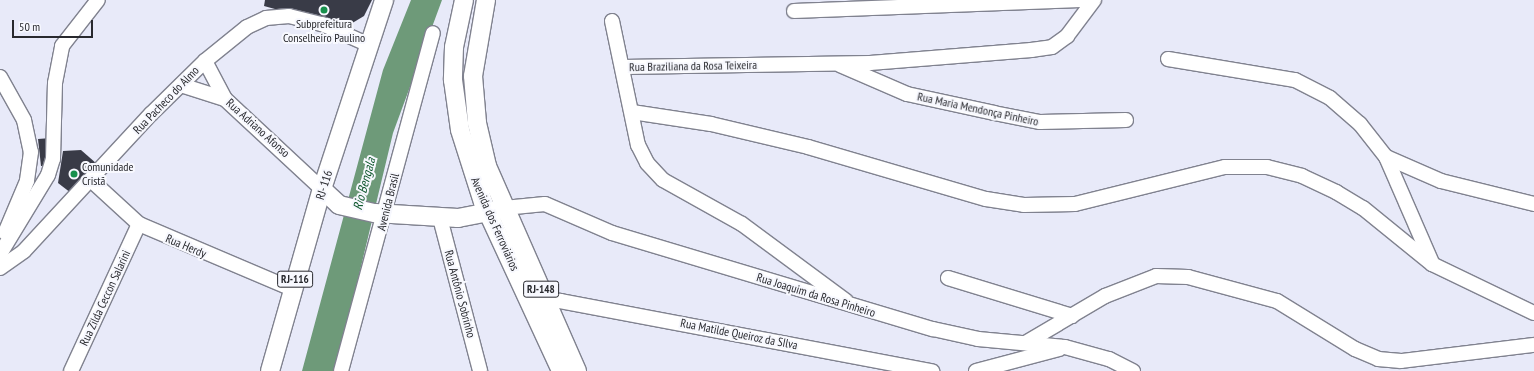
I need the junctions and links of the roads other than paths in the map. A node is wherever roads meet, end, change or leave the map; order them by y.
1 (98, 0) edge
2 (384, 0) edge
3 (464, 0) edge
4 (486, 0) edge
5 (1087, 0) edge
6 (1094, 0) edge
7 (794, 11) dead end
8 (612, 21) dead end
9 (433, 33) dead end
10 (367, 44) junction
11 (1168, 60) dead end
12 (205, 61) junction
13 (836, 64) junction
14 (623, 67) junction
15 (0, 77) edge
16 (181, 85) junction
17 (225, 99) junction
18 (632, 112) junction
19 (1126, 120) dead end
20 (1386, 158) junction
21 (92, 181) junction
22 (322, 189) junction
23 (1534, 204) edge
24 (496, 211) junction
25 (381, 213) junction
26 (440, 218) junction
27 (5, 219) edge
28 (139, 224) junction
29 (0, 245) edge
30 (0, 254) edge
31 (1432, 264) junction
32 (0, 268) edge
33 (948, 278) dead end
34 (292, 289) junction
35 (538, 300) junction
36 (855, 307) junction
37 (1534, 313) edge
38 (1072, 316) junction
39 (1027, 342) junction
40 (1534, 345) edge
41 (1065, 348) junction
42 (70, 371) edge
43 (270, 371) edge
44 (341, 371) edge
45 (480, 371) edge
46 (561, 371) edge
47 (578, 371) edge
48 (927, 371) edge
49 (976, 371) edge
50 (1133, 371) edge

1 - 30 street
2 - 10 main road, RJ- 116 / RJ-116
3 - 24 main road, Avenida dos Ferroviários / RJ-148
4 - 24 main road, RJ-148
5 - 7 street
6 - 13 street, Rua Braziliana da Rosa Teixeira
8 - 14 street
9 - 25 street, Avenida Brasil
10 - 12 street, Rua Pacheco do Almo
10 - 22 main road, RJ- 116 / RJ-116
11 - 20 street
12 - 16 street, Rua Pacheco do Almo
12 - 17 street, Rua Adriano Afonso
13 - 14 street, Rua Braziliana da Rosa Teixeira
13 - 19 street, Rua Maria Mendonça Pinheiro
14 - 18 street, Rua Braziliana da Rosa Teixeira
15 - 27 street
16 - 17 street
16 - 21 street, Rua Pacheco do Almo
17 - 22 street, Rua Adriano Afonso
18 - 31 street
18 - 36 street, Rua Braziliana da Rosa Teixeira
20 - 23 street
20 - 31 street
21 - 28 street, Rua Herdy
21 - 32 street, Rua Pacheco do Almo
22 - 25 main road
22 - 34 main road, RJ- 116 / RJ-116
24 - 26 main road
24 - 35 main road, RJ-148
24 - 36 street, Rua Joaquim da Rosa Pinheiro
25 - 26 main road
25 - 44 street, Avenida Brasil
26 - 45 street, Rua Antônio Sobrinho
27 - 29 street
28 - 34 street, Rua Herdy
28 - 42 street, Rua Zilda Ceccon Salarini
31 - 37 street
33 - 38 street
34 - 43 main road, RJ- 116 / RJ-116
35 - 46 main road, RJ-148
35 - 47 main road, RJ-148
35 - 48 street, Rua Matilde Queiroz da SIlva
36 - 39 street, Rua Joaquim da Rosa Pinheiro
38 - 39 street
38 - 40 street
39 - 41 street, Rua Joaquim da Rosa Pinheiro
41 - 49 street
41 - 50 street, Rua Joaquim da Rosa Pinheiro

